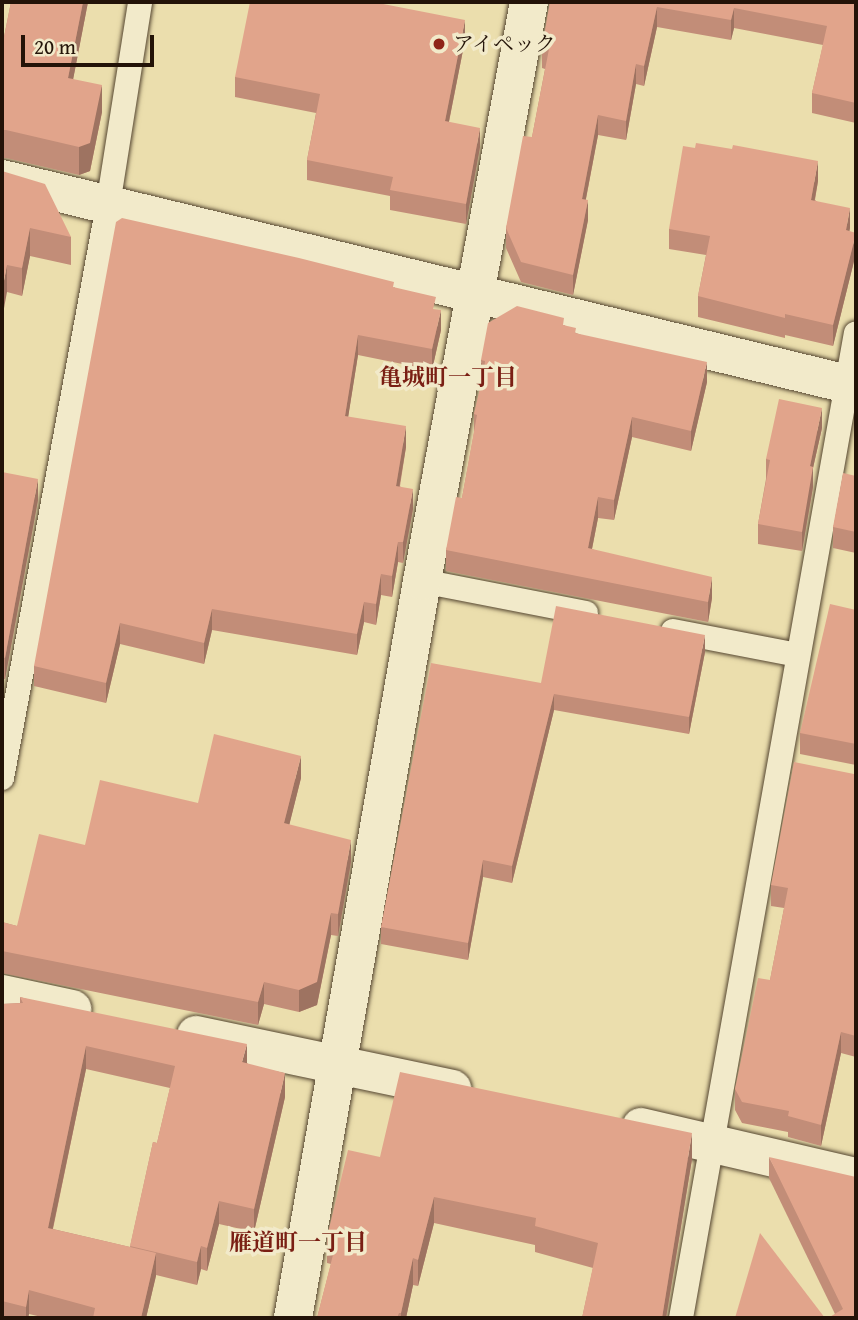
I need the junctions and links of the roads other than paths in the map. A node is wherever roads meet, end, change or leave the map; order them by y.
1 (140, 2) edge
2 (529, 2) edge
3 (2, 179) edge
4 (108, 205) junction
5 (475, 292) junction
6 (856, 333) edge
7 (852, 385) edge
8 (422, 581) junction
9 (610, 618) edge
10 (650, 626) edge
11 (798, 655) junction
12 (779, 765) junction
13 (805, 770) edge
14 (2, 778) edge
15 (2, 994) edge
16 (109, 1017) edge
17 (163, 1028) edge
18 (337, 1065) junction
19 (484, 1095) edge
20 (605, 1120) edge
21 (712, 1141) junction
22 (856, 1177) edge
23 (293, 1318) edge
24 (681, 1318) edge

1 - 4 lane
2 - 5 street
3 - 4 street
4 - 5 street
4 - 14 lane
5 - 7 street
5 - 8 street
6 - 7 lane
7 - 11 lane
8 - 9 lane
8 - 18 street
10 - 11 lane
11 - 12 lane
12 - 13 lane
12 - 21 lane
15 - 16 street
17 - 18 street
18 - 19 street
18 - 23 street
20 - 21 street
21 - 22 street
21 - 24 lane

